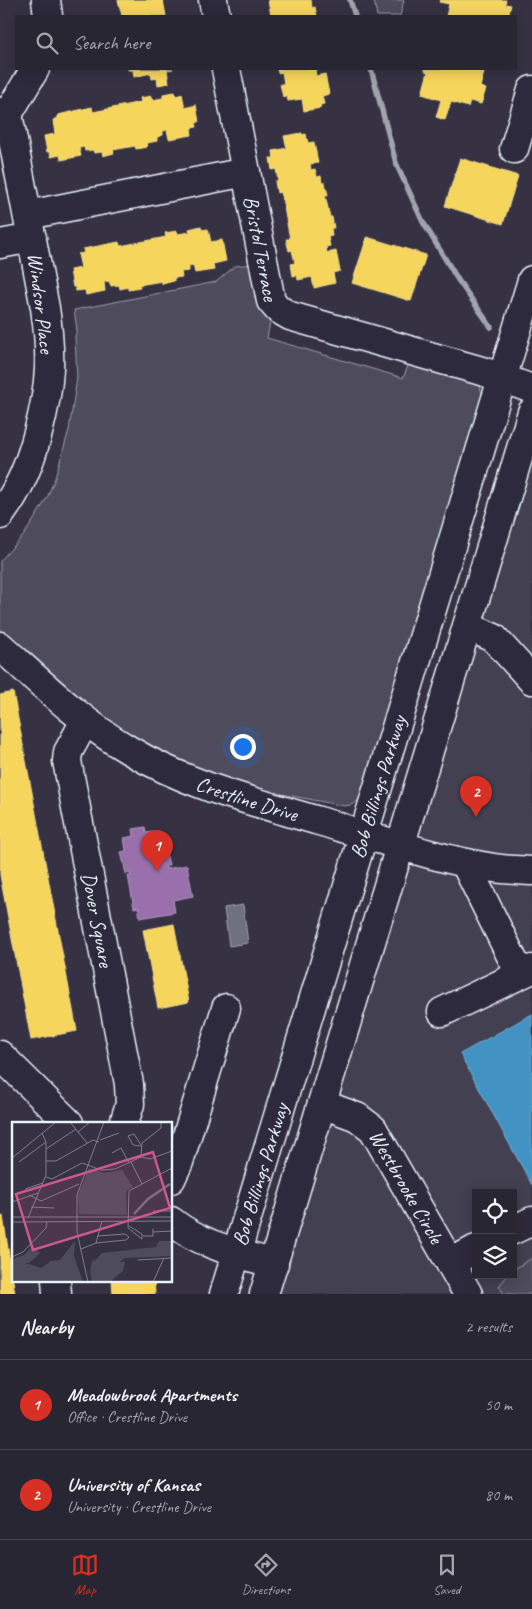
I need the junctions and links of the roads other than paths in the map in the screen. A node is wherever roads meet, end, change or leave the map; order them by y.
1 (46, 0) edge
2 (213, 0) edge
3 (48, 15) edge
4 (216, 15) edge
5 (34, 70) edge
6 (226, 70) edge
7 (532, 90) edge
8 (4, 113) edge
9 (514, 149) dead end
10 (246, 172) junction
11 (30, 226) junction
12 (0, 244) edge
13 (532, 280) edge
14 (502, 378) junction
15 (532, 389) edge
16 (532, 412) edge
17 (0, 515) edge
18 (467, 626) junction
19 (0, 646) edge
20 (532, 680) edge
21 (85, 721) junction
22 (364, 835) junction
23 (401, 846) junction
24 (465, 862) junction
25 (532, 871) edge
26 (526, 972) edge
27 (226, 1008) dead end
28 (442, 1012) dead end
29 (0, 1055) edge
30 (322, 1104) junction
31 (54, 1118) edge
32 (124, 1122) edge
33 (172, 1177) edge
34 (532, 1220) edge
35 (172, 1222) edge
36 (517, 1228) edge
37 (472, 1251) edge
38 (237, 1252) junction
39 (450, 1263) junction
40 (274, 1264) junction
41 (224, 1294) edge
42 (264, 1294) edge
43 (468, 1294) edge

1 - 3 main road
2 - 4 main road
5 - 8 main road
6 - 10 main road
7 - 9 main road
8 - 11 main road, Windsor Place
10 - 11 main road, Bristol Terrace
10 - 14 main road, Bristol Terrace
11 - 12 main road, Bristol Terrace
11 - 17 main road, Windsor Place
13 - 14 main road, Bob Billings Parkway
14 - 15 main road, Bristol Terrace
14 - 22 main road, Bob Billings Parkway
16 - 18 main road, Bob Billings Parkway
18 - 20 main road
18 - 23 main road, Bob Billings Parkway
19 - 21 main road, Crestline Drive
21 - 22 main road, Crestline Drive
21 - 32 main road, Dover Square
22 - 23 main road, Crestline Drive
22 - 38 main road, Bob Billings Parkway
23 - 24 main road, Crestline Drive
23 - 30 main road, Bob Billings Parkway
24 - 25 main road, Crestline Drive
24 - 26 main road
26 - 28 main road
27 - 33 main road
29 - 31 main road
30 - 39 main road, Westbrooke Circle
30 - 40 main road, Bob Billings Parkway
34 - 36 main road
35 - 38 main road
37 - 39 main road
38 - 40 main road
38 - 41 main road, Bob Billings Parkway
39 - 43 main road, Westbrooke Circle
40 - 42 main road, Bob Billings Parkway

